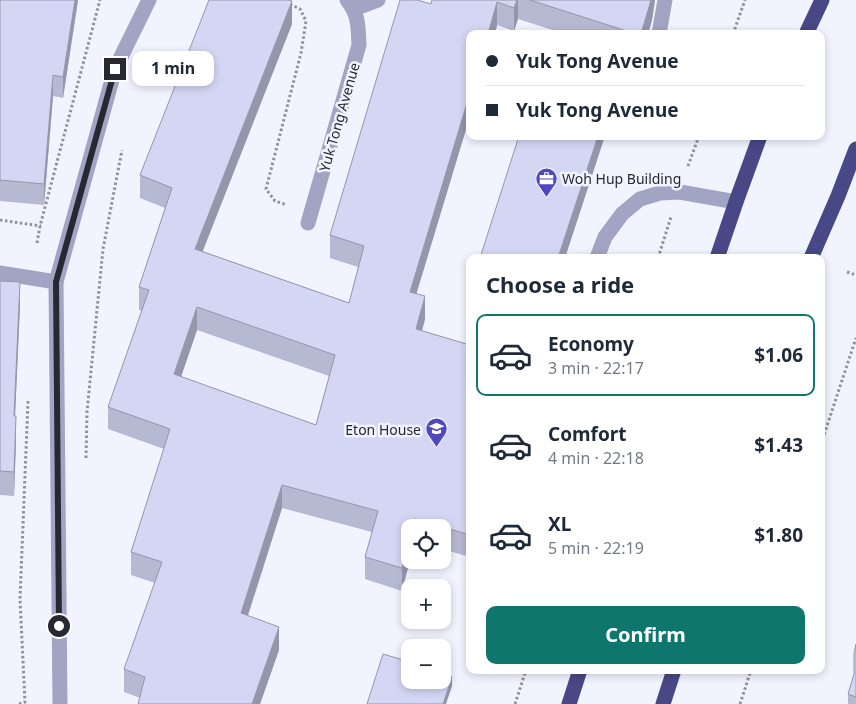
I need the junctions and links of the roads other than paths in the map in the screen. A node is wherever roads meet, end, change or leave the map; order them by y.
1 (149, 0) edge
2 (378, 0) edge
3 (665, 0) edge
4 (822, 0) edge
5 (350, 5) edge
6 (660, 30) edge
7 (808, 30) edge
8 (759, 140) edge
9 (856, 149) edge
10 (736, 202) junction
11 (310, 218) road end
12 (599, 254) edge
13 (718, 254) edge
14 (813, 254) edge
15 (0, 273) edge
16 (56, 282) junction
17 (579, 674) edge
18 (673, 674) edge
19 (60, 704) edge
20 (569, 704) edge
21 (663, 704) edge

1 - 16 street
2 - 5 street, Yuk Tong Avenue
3 - 6 street
4 - 7 highway
5 - 11 street, Yuk Tong Avenue
8 - 10 highway
9 - 14 highway
10 - 12 street
10 - 13 highway
15 - 16 street
16 - 19 street
17 - 20 highway
18 - 21 highway

